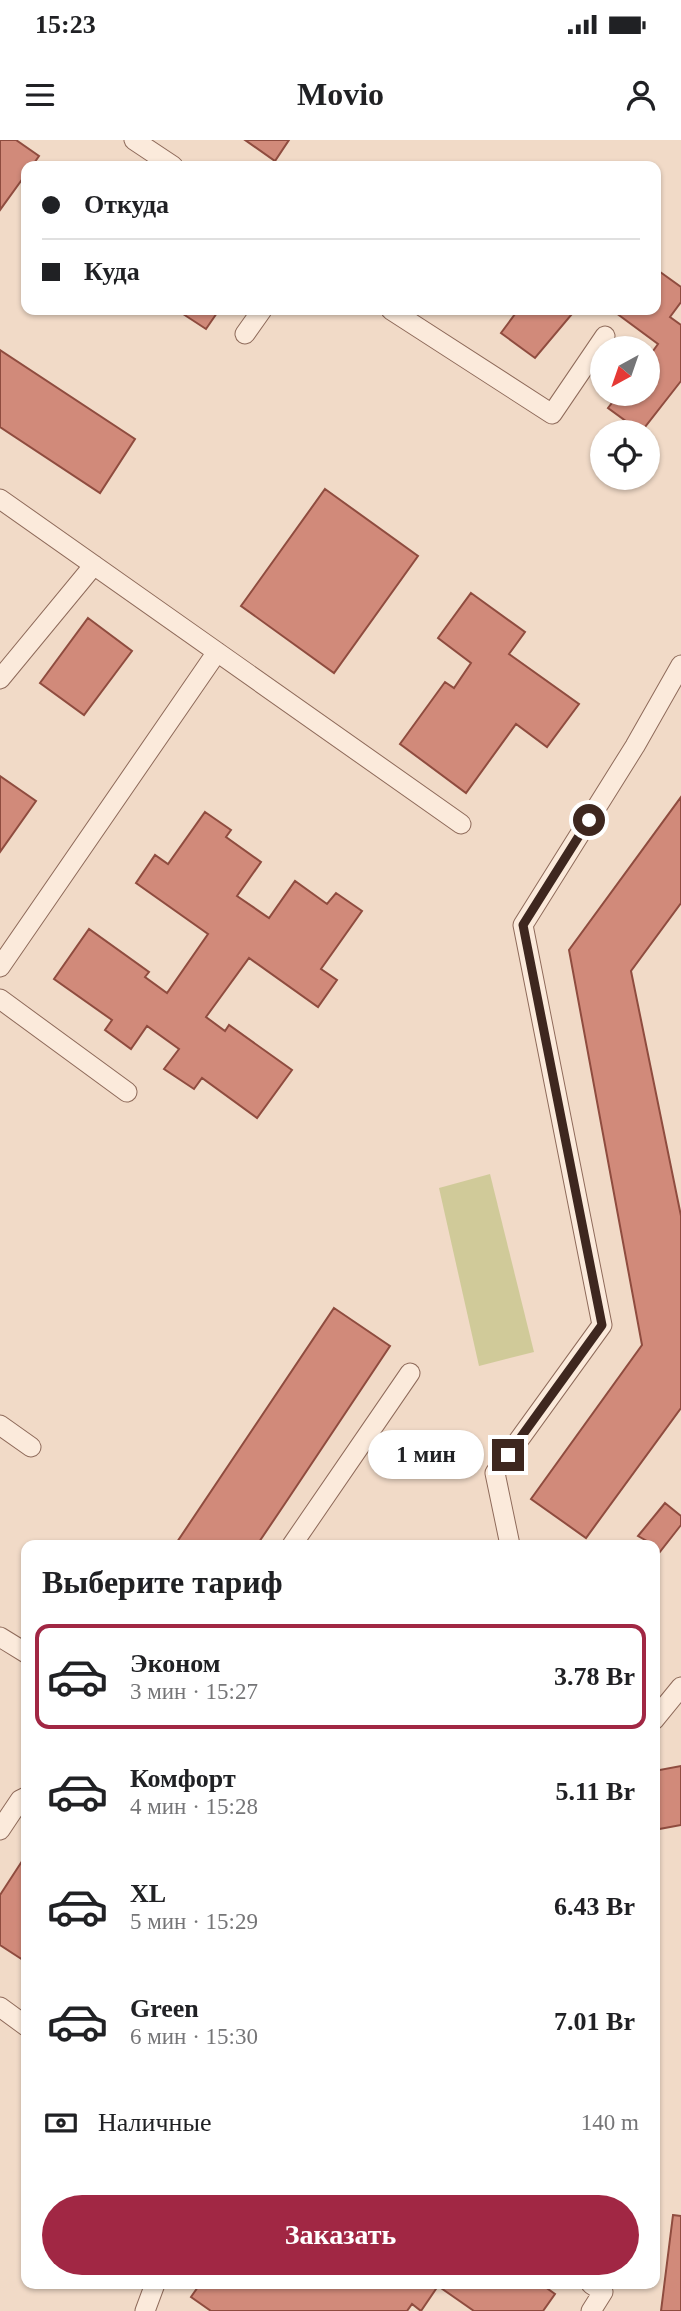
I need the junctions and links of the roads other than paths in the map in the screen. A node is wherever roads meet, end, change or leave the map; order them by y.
1 (134, 140) edge
2 (166, 161) edge
3 (259, 315) edge
4 (399, 315) edge
5 (246, 334) dead end
6 (590, 358) edge
7 (0, 499) edge
8 (94, 565) junction
9 (217, 652) junction
10 (681, 665) edge
11 (0, 679) edge
12 (461, 824) dead end
13 (0, 967) edge
14 (0, 999) edge
15 (127, 1092) dead end
16 (410, 1373) dead end
17 (0, 1425) edge
18 (31, 1447) dead end
19 (295, 1540) edge
20 (509, 1540) edge
21 (0, 1637) edge
22 (21, 1650) edge
23 (681, 1687) edge
24 (660, 1718) edge
25 (21, 1800) edge
26 (0, 1830) edge
27 (0, 2007) edge
28 (21, 2022) edge
29 (153, 2289) edge
30 (598, 2289) edge
31 (145, 2311) edge
32 (591, 2311) edge

1 - 2 lane
3 - 5 lane
4 - 6 lane
7 - 8 lane
8 - 9 lane
8 - 11 lane
9 - 12 lane
9 - 13 lane
10 - 20 lane
14 - 15 lane
16 - 19 lane
17 - 18 lane
21 - 22 lane
23 - 24 lane
25 - 26 lane
27 - 28 lane
29 - 31 lane
30 - 32 lane

